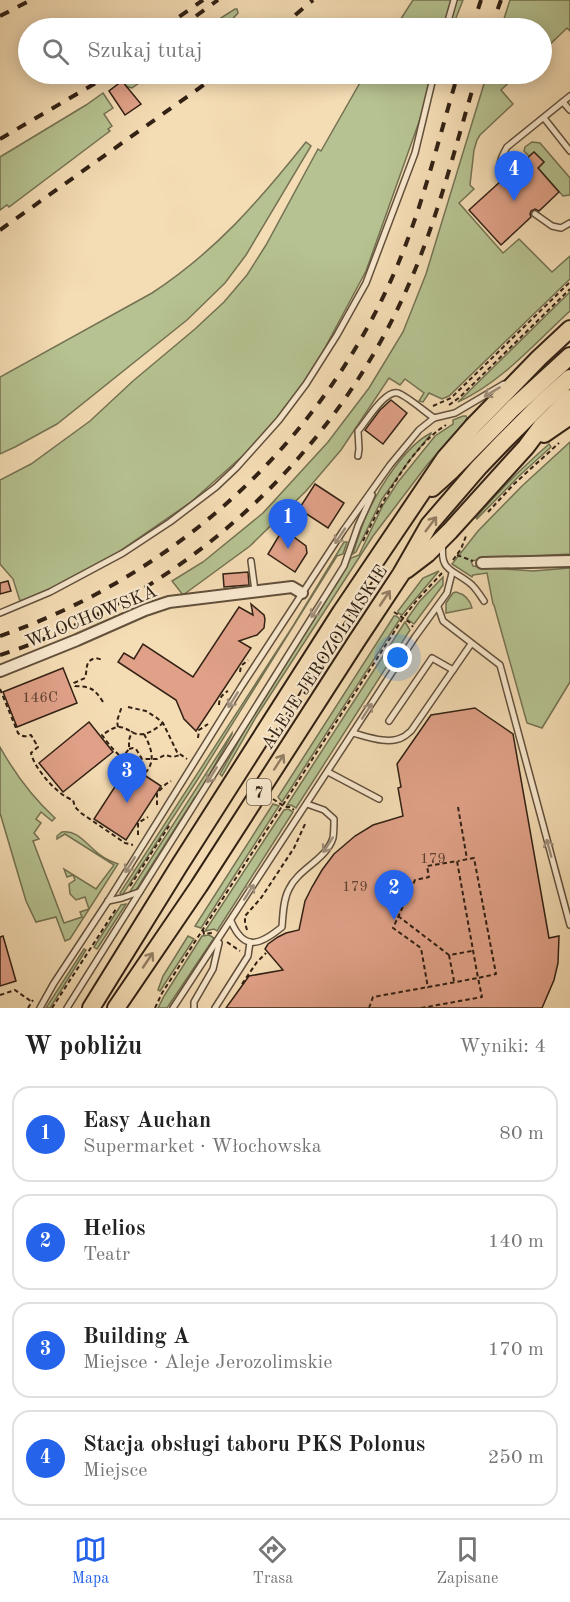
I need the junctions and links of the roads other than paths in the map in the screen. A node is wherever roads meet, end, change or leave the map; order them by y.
1 (454, 0) edge
2 (449, 18) edge
3 (431, 84) edge
4 (570, 96) edge
5 (563, 102) junction
6 (570, 110) edge
7 (544, 118) junction
8 (570, 152) edge
9 (505, 178) dead end
10 (535, 214) dead end
11 (570, 224) edge
12 (570, 329) edge
13 (570, 356) edge
14 (539, 358) junction
15 (570, 378) edge
16 (570, 398) edge
17 (570, 416) edge
18 (434, 418) junction
19 (526, 447) junction
20 (358, 456) dead end
21 (378, 482) junction
22 (419, 498) junction
23 (445, 536) junction
24 (251, 561) dead end
25 (570, 561) edge
26 (482, 563) road end
27 (452, 573) junction
28 (400, 574) junction
29 (255, 591) junction
30 (302, 593) junction
31 (484, 601) dead end
32 (438, 607) junction
33 (0, 613) edge
34 (471, 644) junction
35 (453, 670) junction
36 (0, 671) edge
37 (389, 721) dead end
38 (353, 733) junction
39 (328, 772) junction
40 (379, 799) dead end
41 (307, 804) junction
42 (139, 892) junction
43 (108, 901) junction
44 (231, 921) junction
45 (570, 925) edge
46 (220, 938) junction
47 (250, 942) junction
48 (40, 1008) edge
49 (67, 1008) edge
50 (91, 1008) edge
51 (116, 1008) edge
52 (173, 1008) edge
53 (194, 1008) edge
54 (215, 1008) edge

1 - 2 lane
3 - 33 lane
4 - 5 lane
5 - 6 lane
5 - 7 lane
7 - 8 lane
7 - 9 lane
10 - 11 lane
12 - 14 main road, ALEJE JEROZOLIMSKIE / 7
13 - 22 main road, ALEJE JEROZOLIMSKIE
14 -> 18 lane
14 - 22 main road, ALEJE JEROZOLIMSKIE / 7
28 -> 15 main road, ALEJE JEROZOLIMSKIE
16 - 19 main road, 7
17 - 19 main road
18 - 20 lane
18 - 21 lane
19 - 23 main road, 7
21 -> 30 lane
21 -> 42 lane
22 - 50 main road, ALEJE JEROZOLIMSKIE / 7
23 - 27 lane
23 - 28 main road, 7
24 - 29 lane
25 - 26 street
27 - 31 lane
27 - 32 lane
51 -> 28 main road, ALEJE JEROZOLIMSKIE / 7
29 - 30 street, WŁOCHOWSKA
29 - 36 street, WŁOCHOWSKA
30 -> 43 lane
32 - 34 lane
38 -> 32 lane
34 - 35 lane
45 -> 34 lane
35 - 37 lane
35 - 38 lane
38 - 39 lane
39 - 40 lane
39 - 41 lane
44 -> 41 lane
41 -> 47 lane
42 - 43 lane
42 - 49 lane
43 - 48 lane
44 - 46 lane
44 - 47 lane
46 - 52 lane
46 - 53 lane
47 - 54 lane

